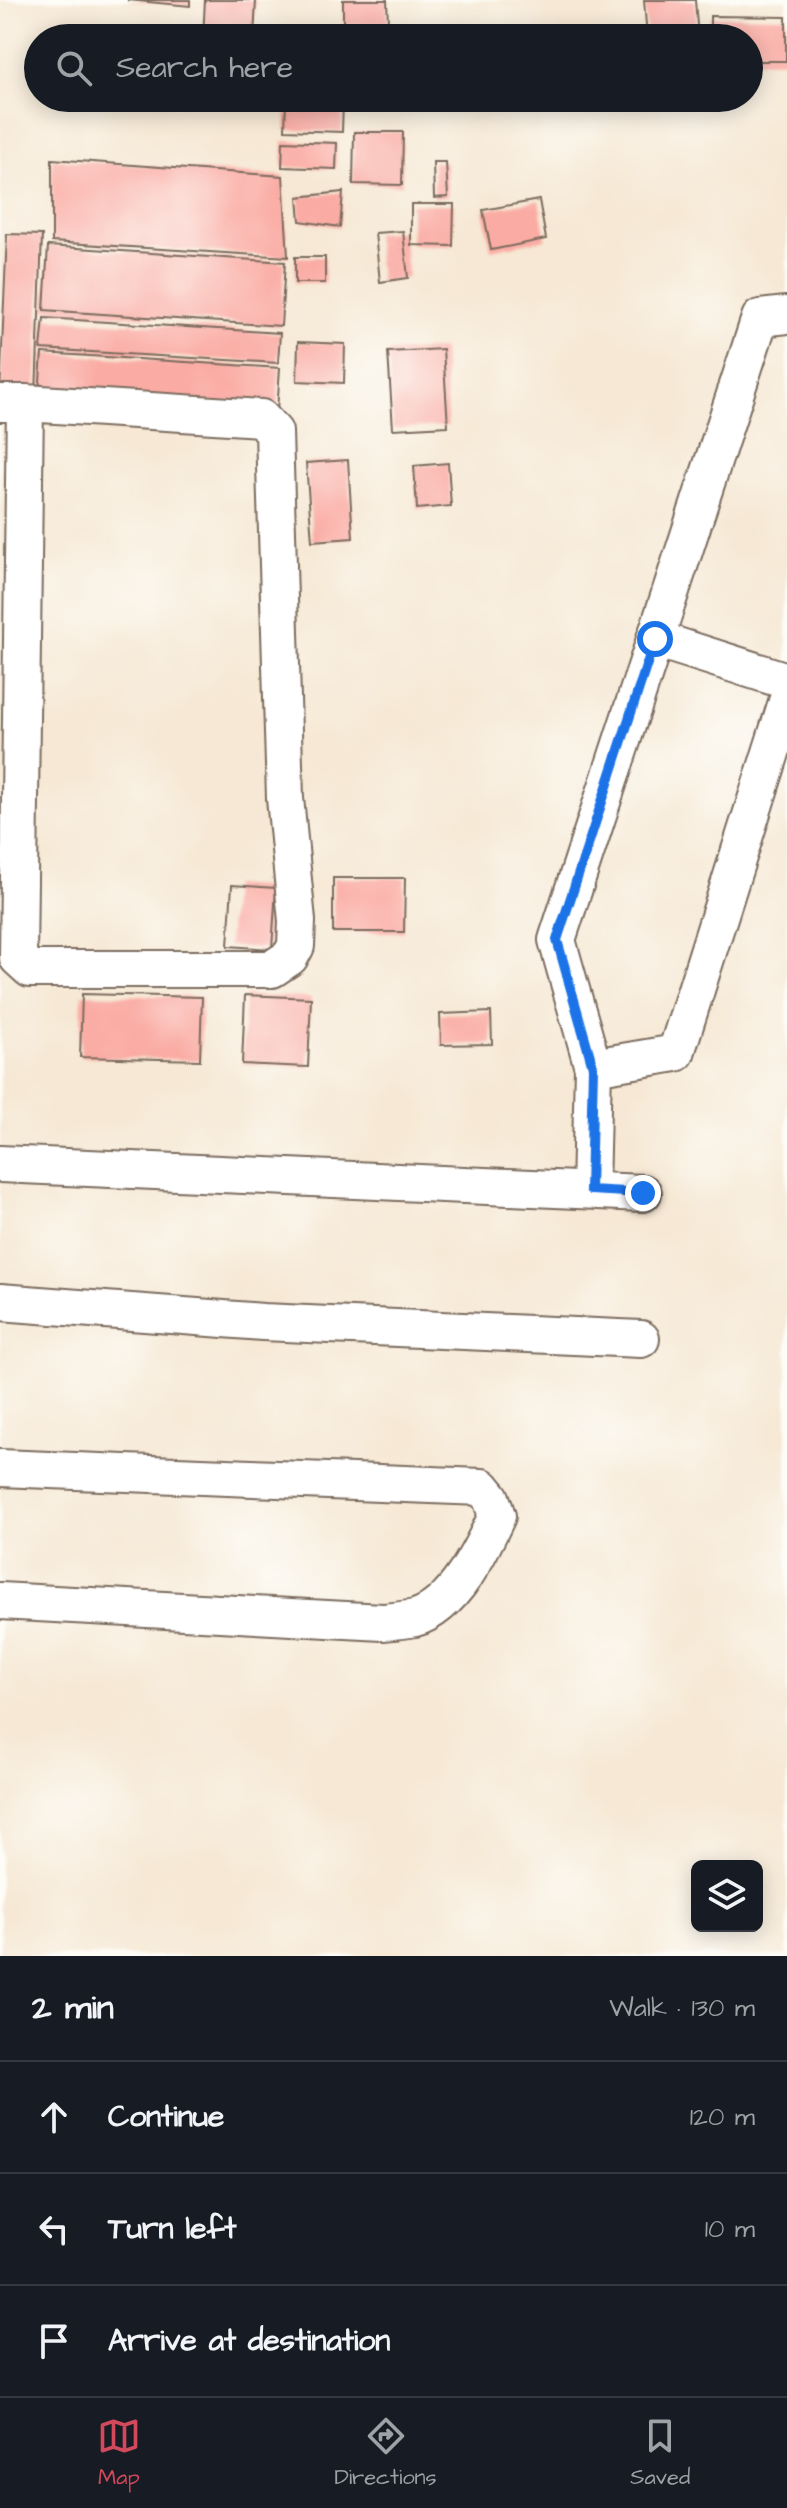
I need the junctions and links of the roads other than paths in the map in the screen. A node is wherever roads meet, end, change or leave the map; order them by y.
1 (787, 315) edge
2 (12, 403) edge
3 (655, 639) junction
4 (787, 681) edge
5 (787, 702) edge
6 (593, 1067) junction
7 (0, 1164) edge
8 (590, 1190) junction
9 (643, 1193) dead end
10 (0, 1302) edge
11 (641, 1339) dead end
12 (0, 1468) edge
13 (0, 1601) edge

1 - 3 street
2 - 2 street
3 - 4 street
3 - 6 street
5 - 6 street
6 - 8 street
7 - 8 street
8 - 9 street
10 - 11 street
12 - 13 street

